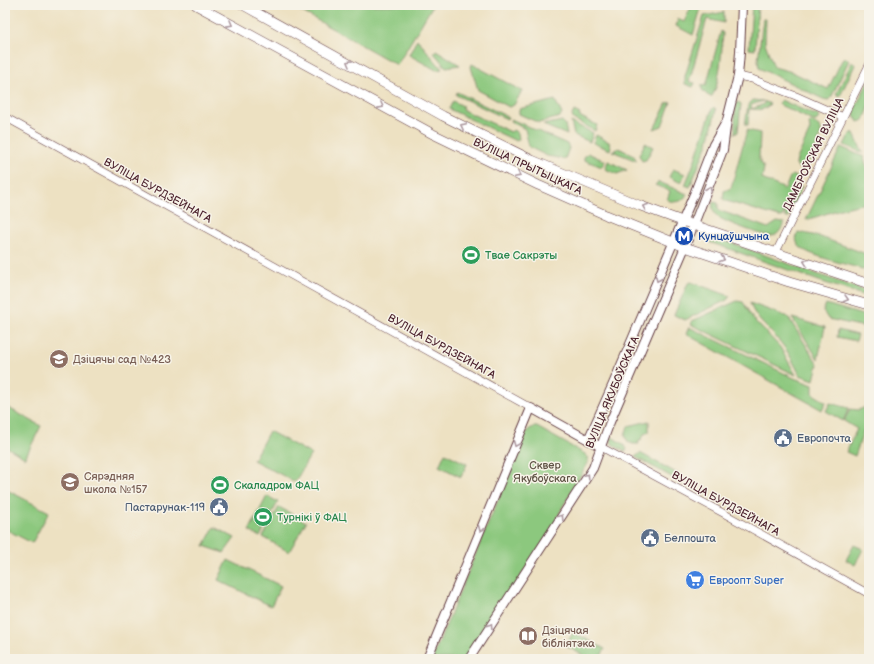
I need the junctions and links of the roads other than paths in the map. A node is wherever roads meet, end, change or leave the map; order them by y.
1 (196, 5) edge
2 (243, 5) edge
3 (742, 5) edge
4 (869, 65) edge
5 (738, 76) junction
6 (5, 117) edge
7 (843, 117) junction
8 (727, 120) junction
9 (682, 221) junction
10 (694, 225) junction
11 (673, 243) junction
12 (685, 247) junction
13 (776, 252) junction
14 (869, 284) edge
15 (869, 305) edge
16 (531, 408) junction
17 (588, 440) junction
18 (601, 447) junction
19 (869, 594) edge
20 (427, 659) edge
21 (469, 659) edge

1 -> 11 main road, ВУЛІЦА ПРЫТЫЦКАГА
9 -> 2 main road, ВУЛІЦА ПРЫТЫЦКАГА
3 - 5 main road
4 - 7 street, ДАМБРОЎСКАЯ ВУЛІЦА
5 - 7 street
5 - 8 main road
6 - 16 street, ВУЛІЦА БУРДЗЕЙНАГА
7 - 13 street, ДАМБРОЎСКАЯ ВУЛІЦА
8 - 9 main road, ВУЛІЦА ЯКУБОЎСКАГА
10 -> 8 main road, ВУЛІЦА ЯКУБОЎСКАГА
9 - 10 main road, ВУЛІЦА ПРЫТЫЦКАГА
9 - 11 main road, ВУЛІЦА ЯКУБОЎСКАГА
10 - 12 main road, ВУЛІЦА ЯКУБОЎСКАГА
10 - 13 main road, ВУЛІЦА ПРЫТЫЦКАГА
11 - 12 main road, ВУЛІЦА ПРЫТЫЦКАГА
11 -> 17 main road, ВУЛІЦА ЯКУБОЎСКАГА
12 -> 15 main road, ВУЛІЦА ПРЫТЫЦКАГА
12 - 18 main road, ВУЛІЦА ЯКУБОЎСКАГА
14 -> 13 main road, ВУЛІЦА ПРЫТЫЦКАГА
16 - 17 main road, ВУЛІЦА БУРДЗЕЙНАГА
16 -> 20 main road
17 - 18 main road, ВУЛІЦА БУРДЗЕЙНАГА
18 - 19 street, ВУЛІЦА БУРДЗЕЙНАГА
21 -> 18 main road, ВУЛІЦА ЯКУБОЎСКАГА

